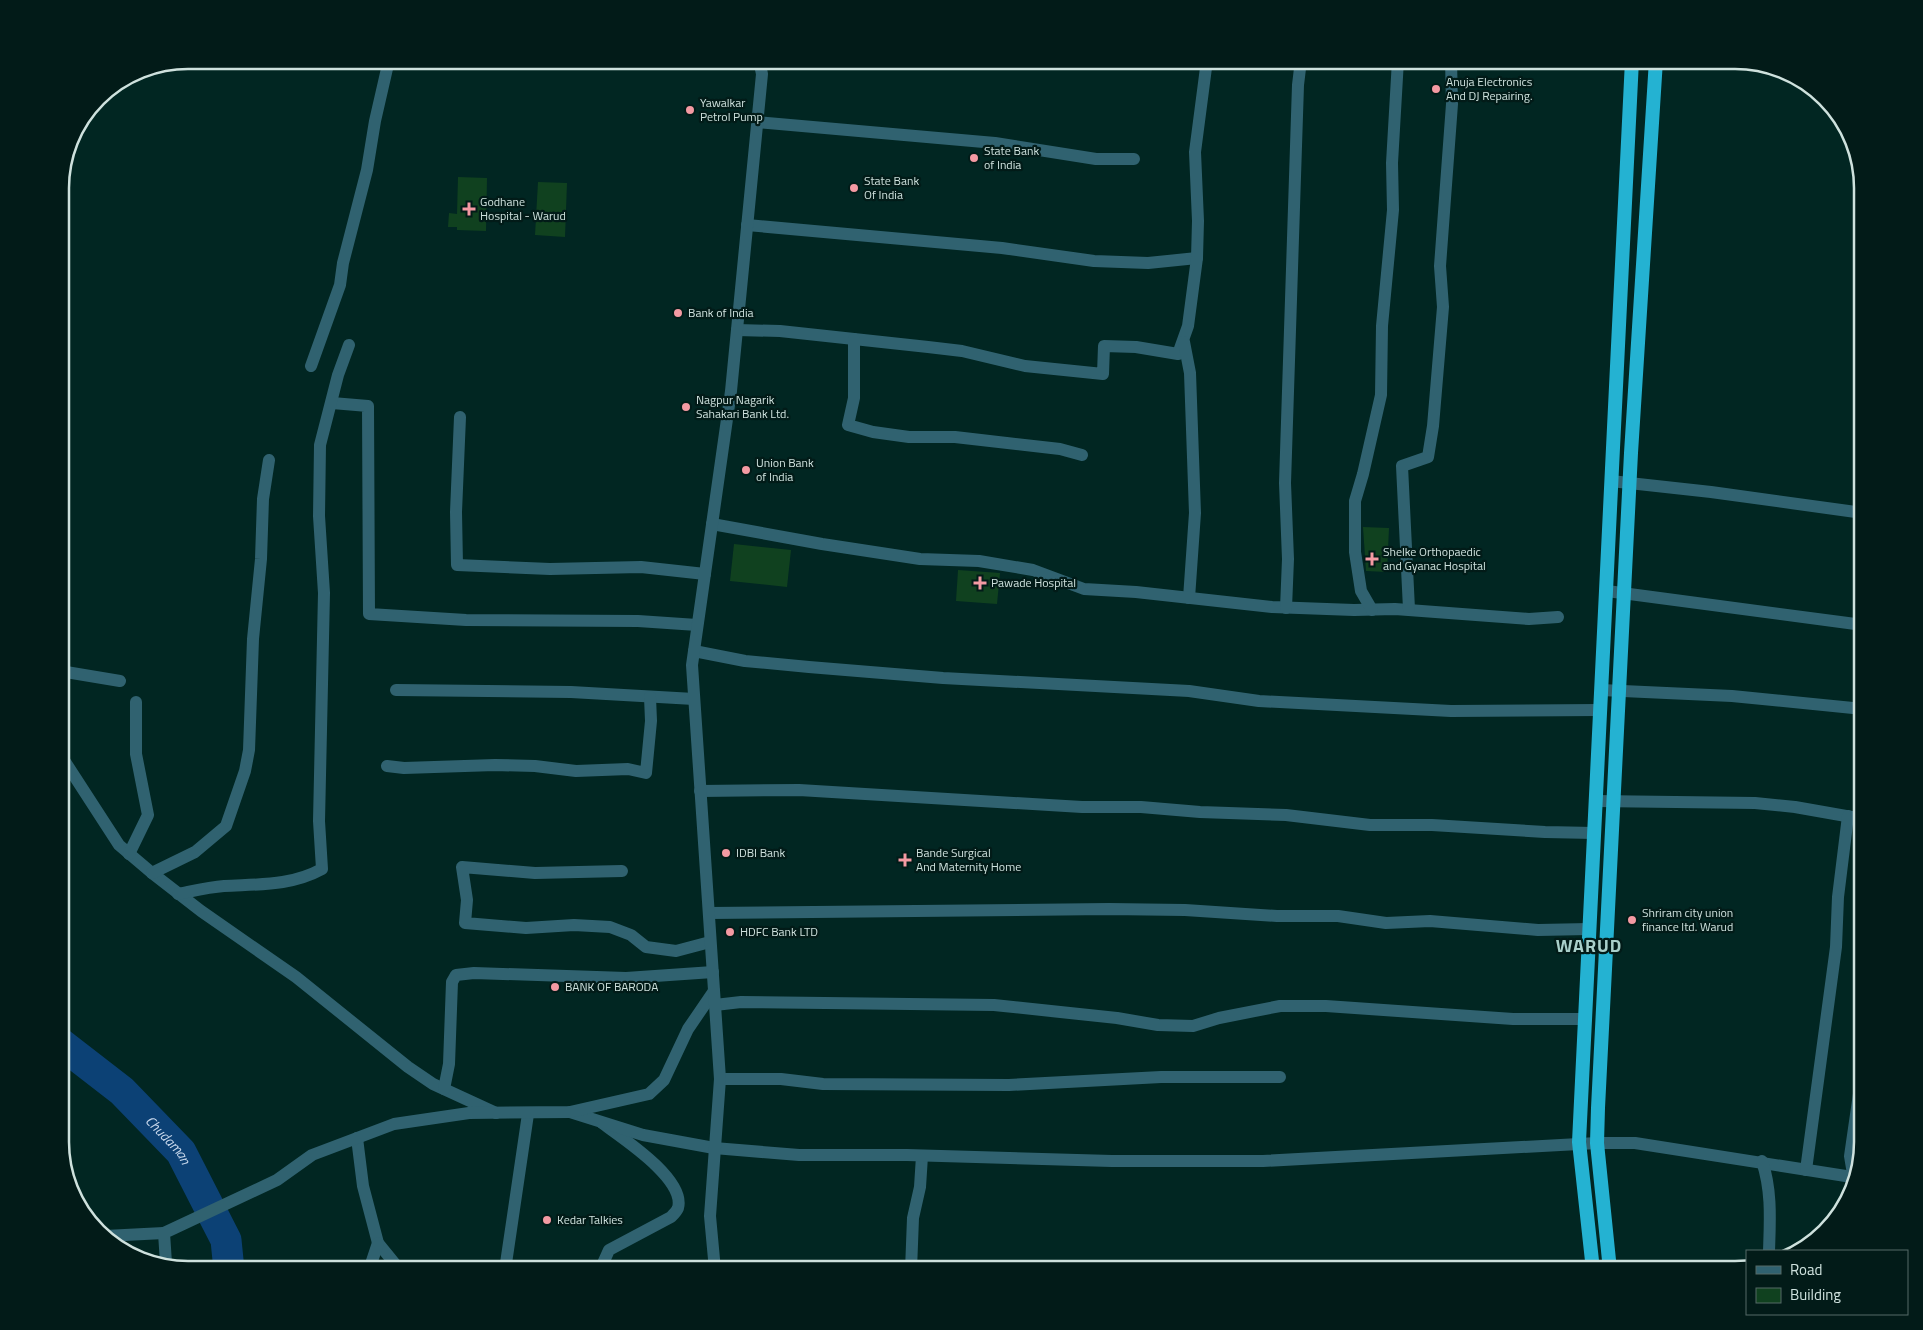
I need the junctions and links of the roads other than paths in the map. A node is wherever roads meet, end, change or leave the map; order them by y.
1 (386, 69) edge
2 (761, 69) edge
3 (1206, 69) edge
4 (1300, 69) edge
5 (1397, 69) edge
6 (1450, 69) edge
7 (1632, 69) edge
8 (1655, 69) edge
9 (757, 122) junction
10 (1134, 159) dead end
11 (747, 226) junction
12 (1197, 258) junction
13 (737, 330) junction
14 (854, 339) junction
15 (1184, 340) junction
16 (349, 345) dead end
17 (311, 366) dead end
18 (332, 404) junction
19 (460, 417) dead end
20 (1082, 454) dead end
21 (269, 460) dead end
22 (1611, 481) junction
23 (1629, 482) junction
24 (1854, 512) edge
25 (712, 524) junction
26 (705, 574) junction
27 (1607, 591) junction
28 (1625, 592) junction
29 (1189, 598) junction
30 (1286, 608) junction
31 (1409, 609) junction
32 (1372, 610) junction
33 (1558, 617) dead end
34 (1854, 624) edge
35 (698, 625) junction
36 (694, 651) junction
37 (69, 672) edge
38 (120, 681) dead end
39 (396, 690) dead end
40 (1601, 690) junction
41 (1620, 691) junction
42 (650, 696) junction
43 (694, 699) junction
44 (136, 702) dead end
45 (1854, 708) edge
46 (1599, 710) junction
47 (386, 766) dead end
48 (69, 768) edge
49 (700, 791) junction
50 (1596, 801) junction
51 (1614, 802) junction
52 (1848, 816) junction
53 (1854, 817) edge
54 (1594, 833) junction
55 (129, 854) junction
56 (622, 871) dead end
57 (152, 873) junction
58 (178, 894) junction
59 (709, 913) junction
60 (1589, 929) junction
61 (710, 942) junction
62 (713, 972) junction
63 (714, 991) junction
64 (715, 1005) junction
65 (1586, 1018) junction
66 (1280, 1077) dead end
67 (720, 1079) junction
68 (444, 1089) junction
69 (570, 1112) junction
70 (496, 1113) junction
71 (528, 1114) junction
72 (602, 1122) junction
73 (1854, 1128) edge
74 (357, 1138) junction
75 (1579, 1142) junction
76 (1597, 1143) junction
77 (714, 1148) junction
78 (922, 1156) junction
79 (1762, 1161) junction
80 (1852, 1166) edge
81 (1806, 1170) junction
82 (1850, 1175) edge
83 (164, 1233) junction
84 (114, 1236) edge
85 (378, 1243) junction
86 (1768, 1250) edge
87 (166, 1259) edge
88 (372, 1261) edge
89 (393, 1261) edge
90 (506, 1261) edge
91 (604, 1261) edge
92 (714, 1261) edge
93 (911, 1261) edge
94 (1592, 1261) edge
95 (1609, 1261) edge

1 - 17 street
2 - 9 street
3 - 12 street
4 - 30 street
5 - 32 street
6 - 31 street
7 - 22 highway
8 - 23 highway
9 - 10 street
9 - 11 street
11 - 12 street
11 - 13 street
12 - 15 street
13 - 14 street
13 - 25 street
14 - 15 street
14 - 20 street
15 - 29 street
16 - 18 street
18 - 35 street
18 - 58 street
19 - 26 street
21 - 57 street
22 - 23 street
22 - 27 highway
23 - 24 street
23 - 28 highway
25 - 26 street
25 - 29 street
26 - 35 street
27 - 28 street
27 - 40 highway
28 - 34 street
28 - 41 highway
29 - 30 street
30 - 32 street
31 - 32 street
31 - 33 street
35 - 36 street
36 - 43 street
36 - 46 street
37 - 38 street
39 - 42 street
40 - 41 street
40 - 46 highway
41 - 45 street
41 - 51 highway
42 - 43 street
42 - 47 street
43 - 49 street
44 - 55 street
46 - 50 highway
48 - 55 street
49 - 54 street
49 - 59 street
50 - 51 street
50 - 54 highway
51 - 52 street
51 - 76 highway
52 - 53 street
52 - 81 street
54 - 60 highway
55 - 57 street
56 - 61 street
57 - 58 street
58 - 68 street
59 - 60 street
59 - 61 street
60 - 65 highway
61 - 62 street
62 - 63 street
62 - 68 street
63 - 64 street
63 - 69 street
64 - 65 street
64 - 67 street
65 - 75 highway
66 - 67 street
67 - 77 street
68 - 70 street
69 - 71 street
69 - 72 street
70 - 71 street
70 - 74 street
71 - 90 street
72 - 77 street
72 - 91 street
73 - 80 street
74 - 83 street
74 - 85 street
75 - 76 street
75 - 78 street
75 - 94 highway
76 - 79 street
76 - 95 highway
77 - 78 street
77 - 92 street
78 - 93 street
79 - 81 street
79 - 86 street
81 - 82 street
83 - 84 street
83 - 87 street
85 - 88 street
85 - 89 street

